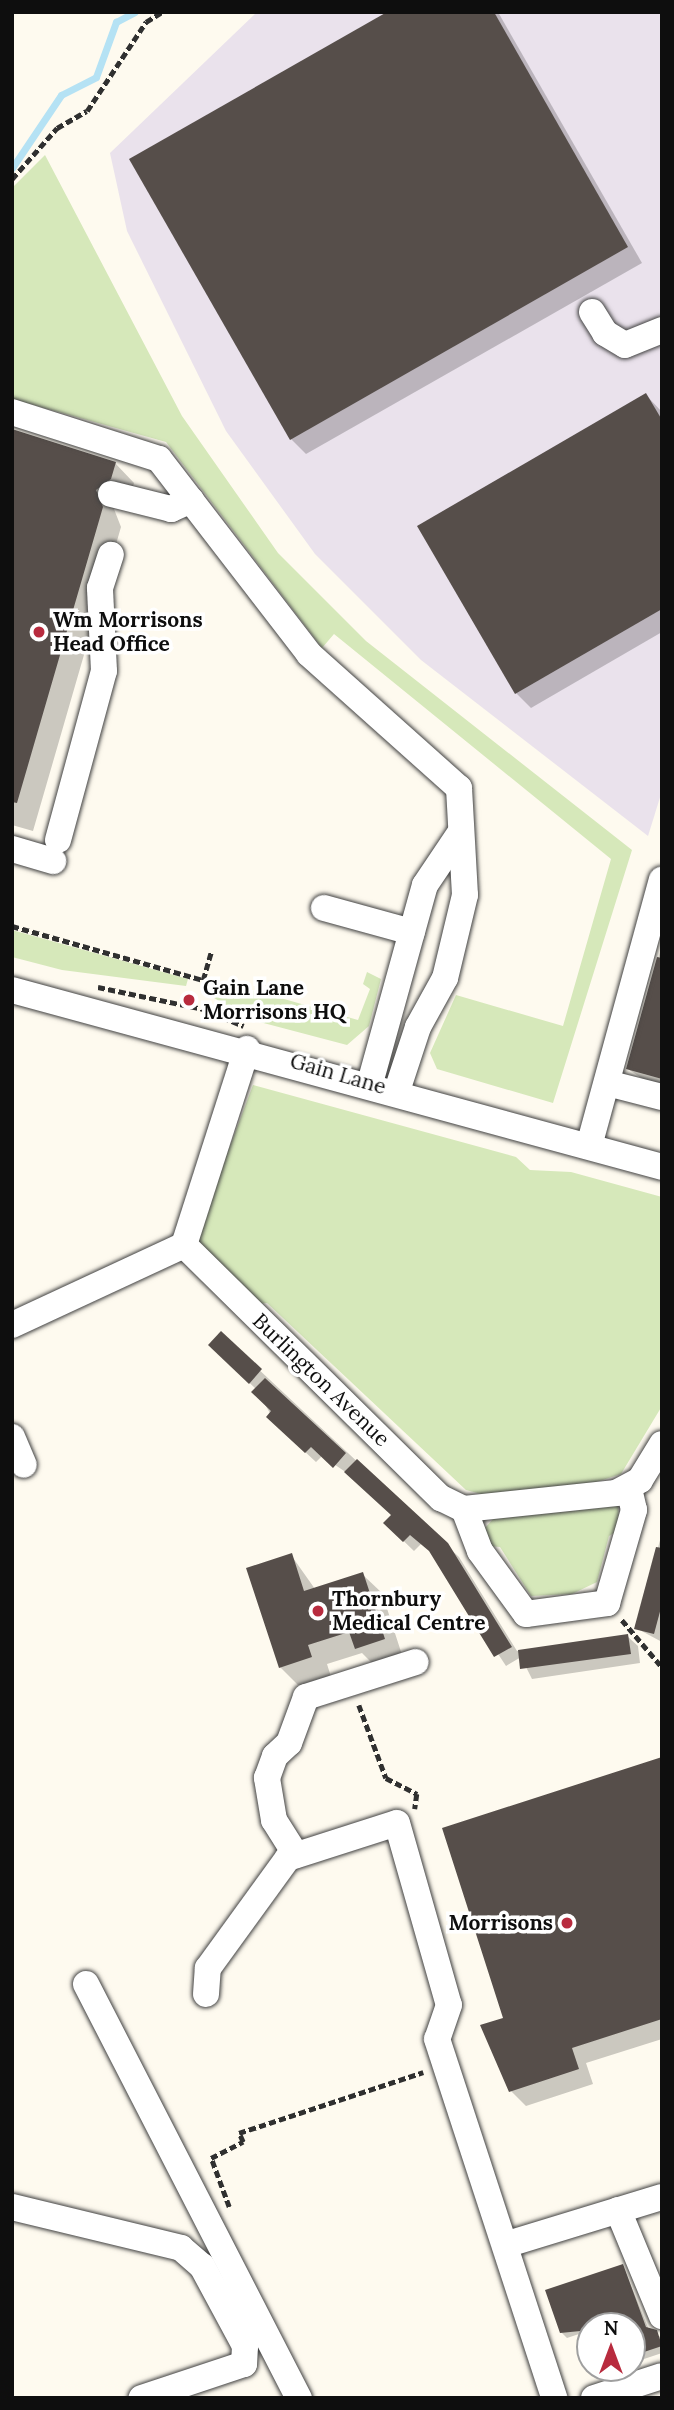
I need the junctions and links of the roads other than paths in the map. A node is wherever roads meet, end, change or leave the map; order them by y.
1 (592, 312) dead end
2 (662, 330) edge
3 (12, 412) edge
4 (111, 494) dead end
5 (191, 500) junction
6 (111, 555) dead end
7 (460, 833) junction
8 (12, 849) edge
9 (662, 880) edge
10 (425, 885) junction
11 (465, 895) junction
12 (324, 908) dead end
13 (412, 932) junction
14 (12, 990) edge
15 (250, 1040) junction
16 (370, 1083) junction
17 (607, 1083) junction
18 (397, 1091) junction
19 (662, 1097) edge
20 (590, 1146) junction
21 (662, 1167) edge
22 (184, 1245) junction
23 (12, 1325) edge
24 (12, 1437) edge
25 (662, 1444) edge
26 (24, 1465) dead end
27 (629, 1488) junction
28 (464, 1509) junction
29 (416, 1661) dead end
30 (296, 1855) junction
31 (86, 1984) dead end
32 (206, 1994) dead end
33 (662, 2197) edge
34 (12, 2207) edge
35 (618, 2210) junction
36 (547, 2232) junction
37 (508, 2244) junction
38 (518, 2278) junction
39 (662, 2316) edge
40 (662, 2376) edge
41 (142, 2398) edge
42 (299, 2398) edge
43 (554, 2398) edge
44 (594, 2398) edge

1 - 2 street
3 - 5 street
4 - 5 street
5 - 7 street
6 - 8 street
7 - 10 street
7 - 11 street
9 - 17 street
10 - 11 street
10 - 13 street
11 - 18 street
12 - 13 street
13 - 16 street
14 - 15 street, Gain Lane
15 - 16 street, Gain Lane
15 - 22 street
16 - 18 street, Gain Lane
17 - 19 street
17 - 20 street
18 - 20 street, Gain Lane
20 - 21 street, Gain Lane
22 - 23 street
22 - 28 street, Burlington Avenue
24 - 26 street
25 - 27 street
27 - 28 street
27 - 28 street
29 - 30 street
30 - 32 street
30 - 37 street
31 - 42 street
33 - 35 street
34 - 41 street
35 - 36 street
35 - 39 street
36 - 37 street
36 - 38 street
37 - 38 street
38 - 43 street
40 - 44 street

